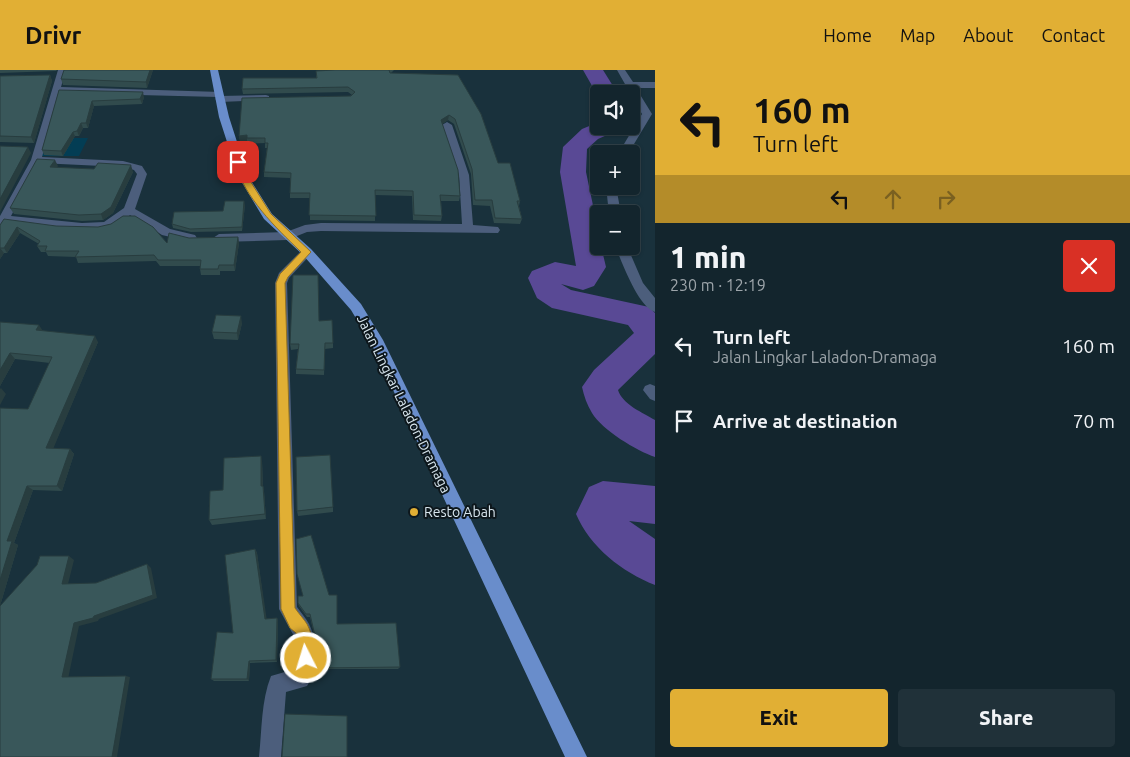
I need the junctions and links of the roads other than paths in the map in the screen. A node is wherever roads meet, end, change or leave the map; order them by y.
1 (214, 70) edge
2 (621, 70) edge
3 (58, 74) edge
4 (630, 85) edge
5 (640, 85) edge
6 (655, 85) edge
7 (56, 90) junction
8 (219, 97) junction
9 (271, 99) edge
10 (640, 99) edge
11 (651, 114) edge
12 (447, 125) edge
13 (629, 145) edge
14 (36, 160) junction
15 (129, 210) junction
16 (1, 223) edge
17 (468, 228) junction
18 (494, 230) dead end
19 (287, 236) junction
20 (307, 252) junction
21 (625, 255) edge
22 (655, 307) edge
23 (270, 757) edge
24 (576, 757) edge

1 - 8 main road, Jalan Lingkar Laladon-Dramaga
2 - 4 street
3 - 7 street
5 - 6 street
7 - 8 street
7 - 14 street
8 - 9 street
8 - 19 main road, Jalan Lingkar Laladon-Dramaga
10 - 11 street
11 - 13 street
12 - 17 street
14 - 15 street
14 - 16 street
15 - 16 street
15 - 19 street
17 - 18 street
17 - 19 street
19 - 20 main road, Jalan Lingkar Laladon-Dramaga
20 - 23 street
20 - 24 main road, Jalan Lingkar Laladon-Dramaga
21 - 22 street

